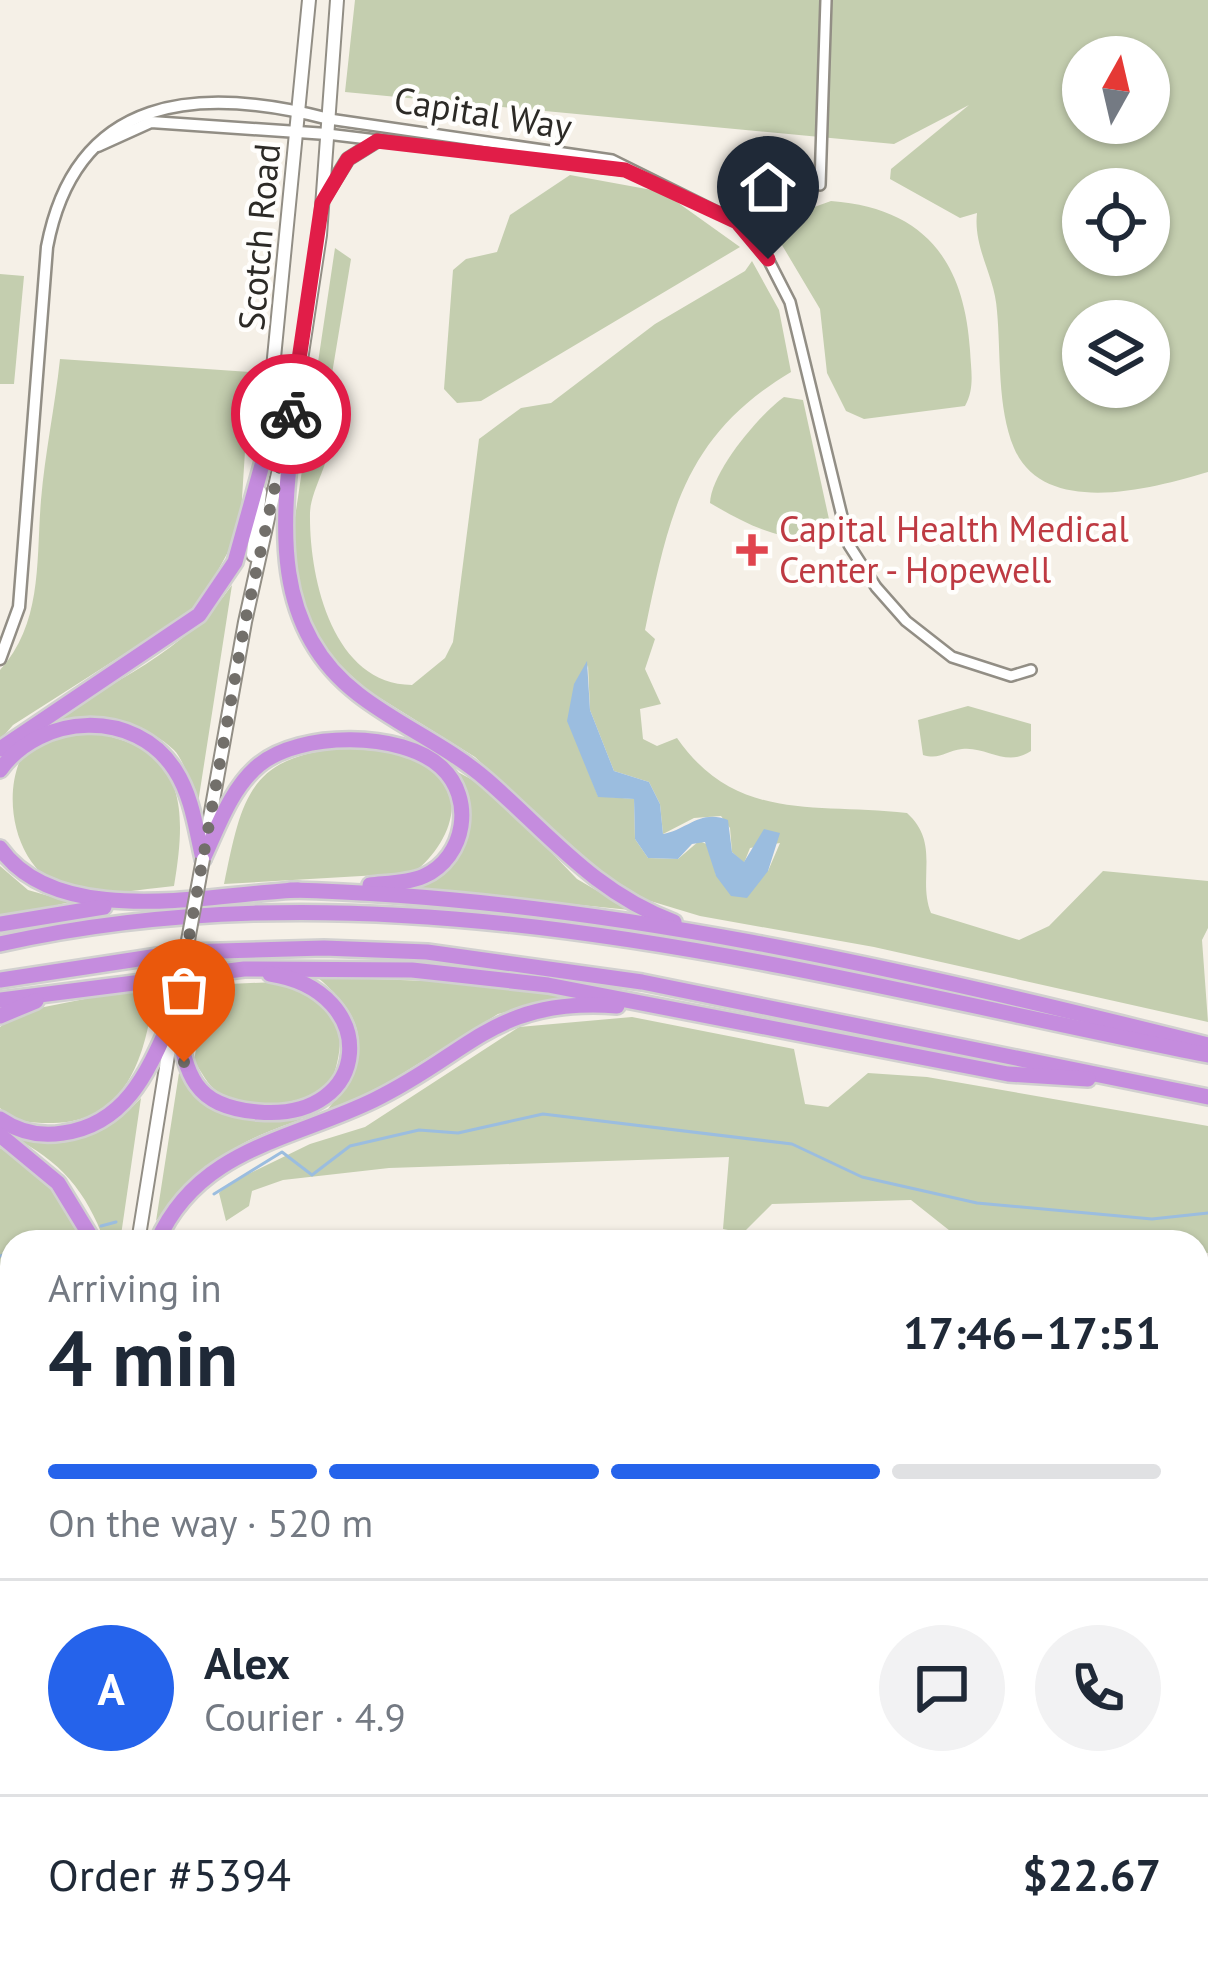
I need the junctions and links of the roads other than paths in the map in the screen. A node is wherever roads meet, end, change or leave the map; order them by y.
1 (308, 0) edge
2 (337, 0) edge
3 (826, 0) edge
4 (301, 112) junction
5 (328, 127) junction
6 (299, 132) junction
7 (377, 141) junction
8 (85, 154) junction
9 (625, 170) junction
10 (820, 185) dead end
11 (322, 203) junction
12 (297, 389) junction
13 (265, 454) junction
14 (245, 622) junction
15 (0, 659) edge
16 (1030, 670) dead end
17 (0, 749) edge
18 (0, 770) edge
19 (0, 848) edge
20 (203, 859) junction
21 (290, 890) junction
22 (148, 899) junction
23 (0, 924) edge
24 (723, 937) junction
25 (0, 944) edge
26 (214, 972) junction
27 (143, 979) junction
28 (0, 980) edge
29 (0, 1000) edge
30 (176, 1010) junction
31 (0, 1016) edge
32 (760, 1026) junction
33 (1208, 1045) edge
34 (1208, 1055) edge
35 (1109, 1078) junction
36 (1208, 1097) edge
37 (0, 1119) edge
38 (0, 1135) edge
39 (87, 1230) edge
40 (140, 1230) edge
41 (164, 1230) edge

1 - 4 main road, Scotch Road
2 - 5 main road, Scotch Road
3 - 10 street
4 - 5 street
4 - 6 main road, Scotch Road
4 - 8 street
5 - 6 street
5 - 7 street, Capital Way
5 - 9 street, Capital Way
5 - 11 main road, Scotch Road
6 - 8 street
6 - 13 main road, Scotch Road
7 - 9 street, Capital Way
7 - 11 main road
8 - 15 street
9 - 16 street, Capital Way
11 - 12 main road, Scotch Road
12 - 14 main road, Scotch Road
12 - 24 highway
13 - 14 main road, Scotch Road
13 - 17 highway
14 - 20 main road, Scotch Road
18 - 20 highway
19 - 22 highway
20 - 21 highway
20 - 30 main road, Scotch Road, bridge
21 - 22 highway
21 - 24 highway
22 - 23 highway
24 - 33 highway
25 - 34 highway
26 - 27 highway
26 - 30 highway
26 - 32 highway
27 - 29 highway
27 - 31 highway
28 - 35 highway
30 - 37 highway
30 - 40 main road, Scotch Road
32 - 35 highway
32 - 41 highway
35 - 36 highway
38 - 39 highway

